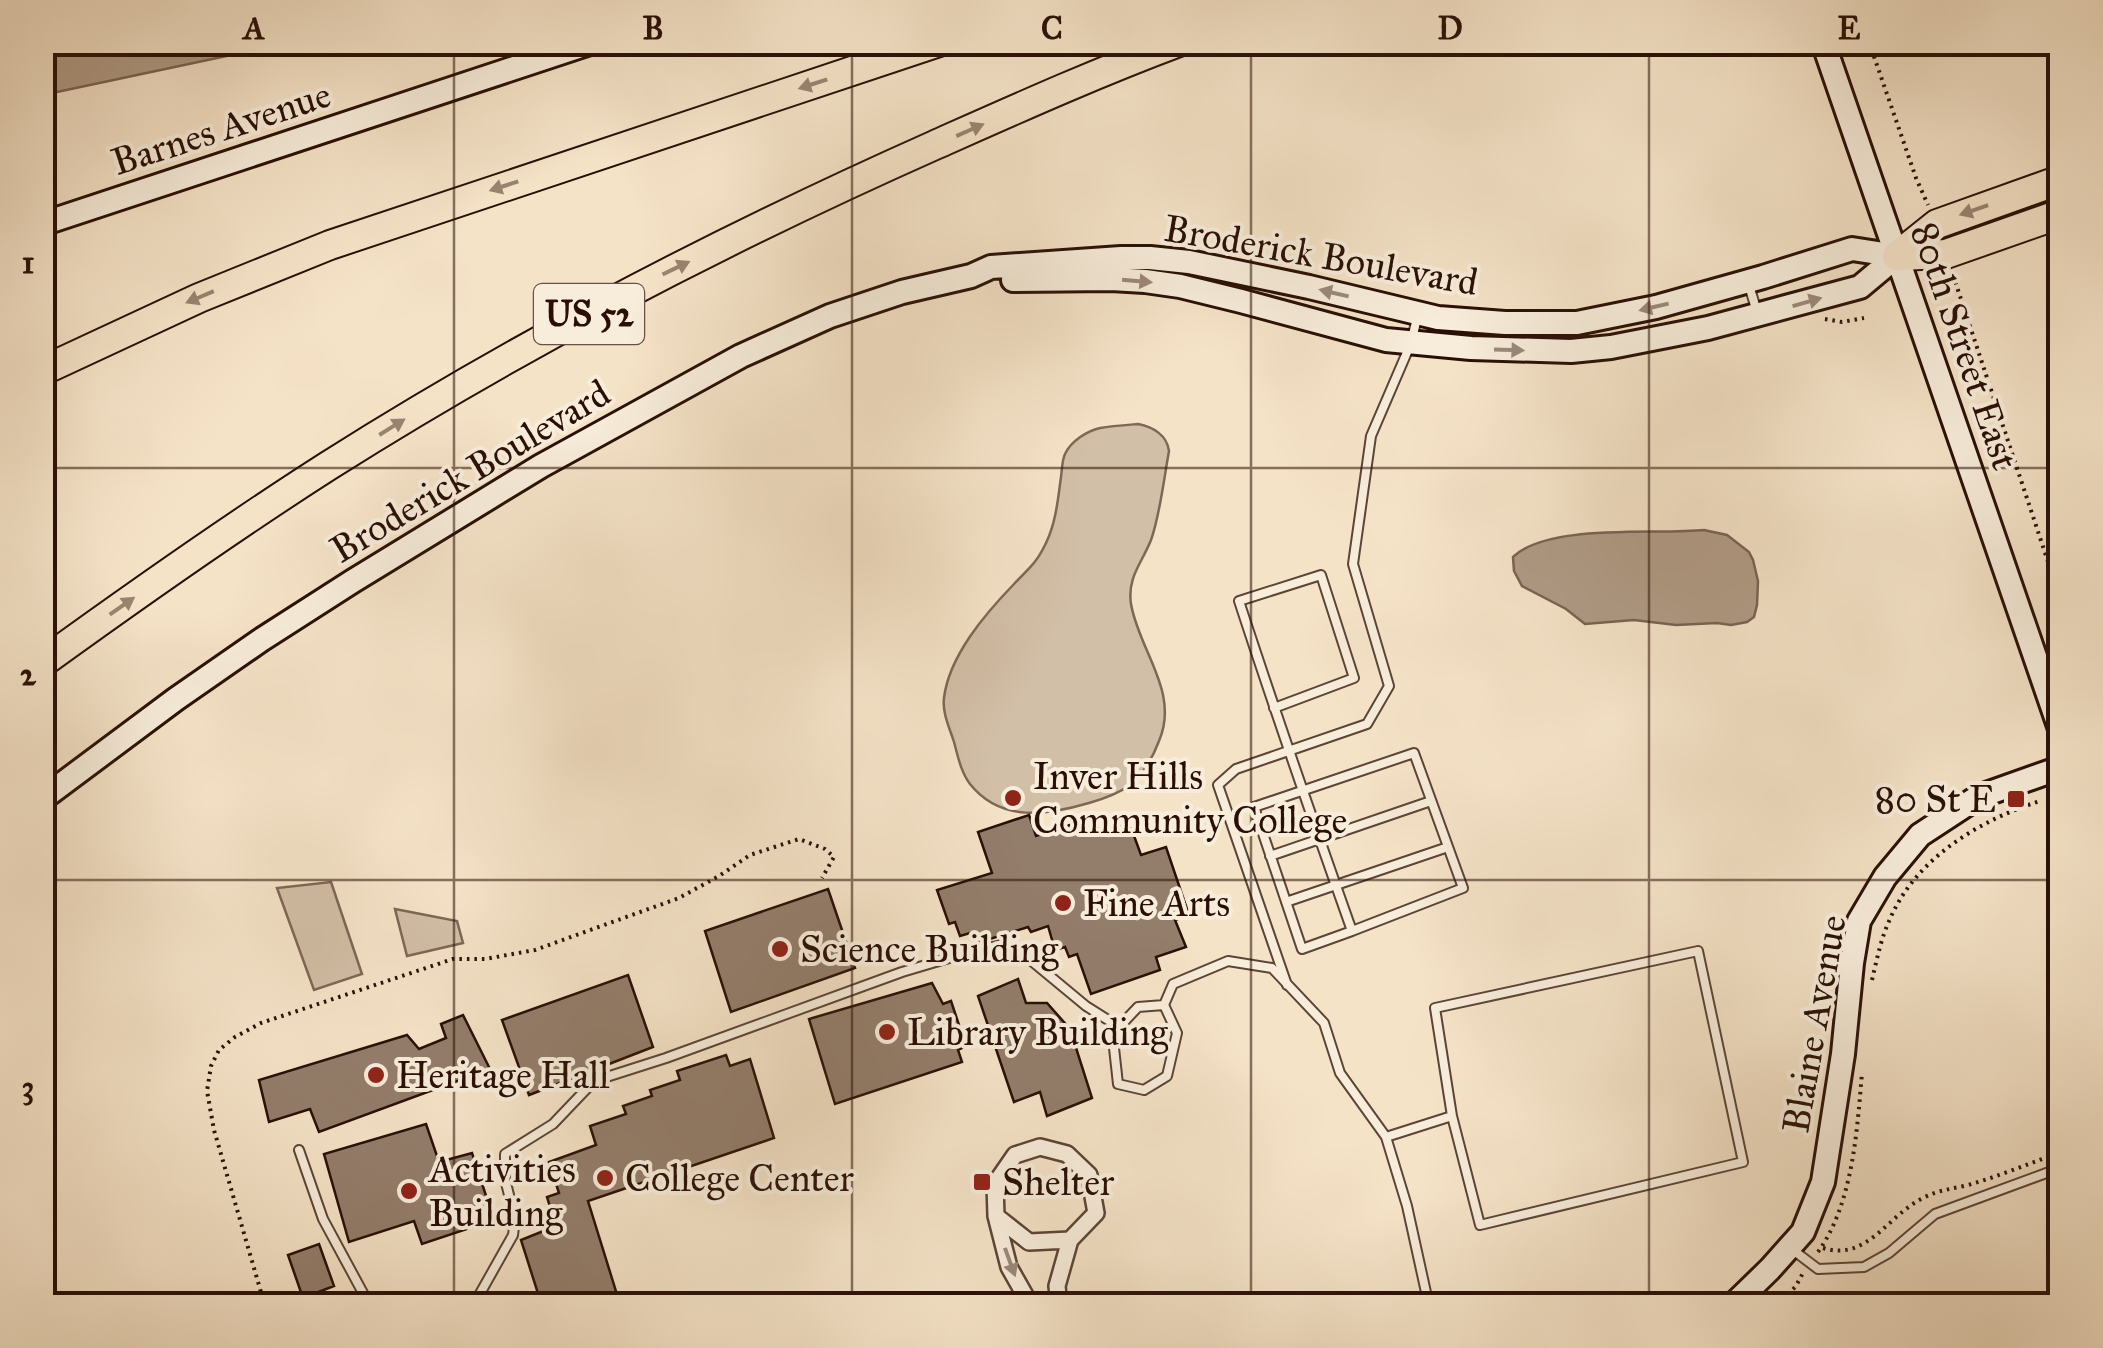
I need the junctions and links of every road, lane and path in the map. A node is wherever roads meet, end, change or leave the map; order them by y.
1 (593, 42) edge
2 (939, 42) edge
3 (1179, 42) edge
4 (1823, 42) edge
5 (1870, 42) edge
6 (2060, 180) edge
7 (2060, 214) edge
8 (42, 224) edge
9 (1936, 224) junction
10 (1946, 254) junction
11 (1896, 256) junction
12 (970, 276) junction
13 (1748, 281) junction
14 (1418, 313) junction
15 (1759, 316) junction
16 (1819, 318) dead end
17 (1864, 318) dead end
18 (1412, 343) junction
19 (42, 371) edge
20 (2060, 598) edge
21 (42, 663) edge
22 (1274, 708) junction
23 (2060, 729) edge
24 (1288, 751) junction
25 (2060, 768) edge
26 (1302, 791) junction
27 (42, 799) edge
28 (1432, 801) junction
29 (2040, 801) dead end
30 (1320, 840) junction
31 (1448, 847) junction
32 (1270, 856) junction
33 (822, 878) dead end
34 (1336, 885) junction
35 (1286, 902) junction
36 (1352, 931) junction
37 (1872, 980) dead end
38 (1287, 985) junction
39 (1164, 1005) junction
40 (1119, 1027) junction
41 (1863, 1059) dead end
42 (1452, 1116) junction
43 (1386, 1137) junction
44 (299, 1150) dead end
45 (2060, 1168) edge
46 (996, 1216) junction
47 (1070, 1240) junction
48 (1789, 1248) junction
49 (2060, 1256) edge
50 (1809, 1263) junction
51 (2060, 1276) edge
52 (264, 1306) edge
53 (370, 1306) edge
54 (473, 1306) edge
55 (646, 1306) edge
56 (667, 1306) edge
57 (1030, 1306) edge
58 (1059, 1306) edge
59 (1429, 1306) edge
60 (1732, 1306) edge
61 (1778, 1306) edge

1 - 8 street, Barnes Avenue
2 -> 19 highway
21 -> 3 highway, US 52
4 - 11 street, 80th Street East
5 - 9 path
6 -> 9 highway
7 - 10 highway
9 - 11 highway
10 - 11 highway
10 - 20 path
11 - 13 street, Broderick Boulevard
15 -> 11 street, Broderick Boulevard
11 - 23 street, 80th Street East
14 -> 12 street, Broderick Boulevard
12 -> 18 street, Broderick Boulevard
12 - 27 street, Broderick Boulevard
13 -> 14 street, Broderick Boulevard
13 - 15 lane
14 - 18 lane
18 -> 15 street, Broderick Boulevard
16 - 17 path
18 - 24 lane
22 - 22 lane
22 - 24 lane
24 - 26 lane
24 - 38 lane
25 - 48 street, Blaine Avenue
26 - 28 lane
26 - 30 lane
26 - 32 lane
28 - 30 lane
28 - 31 lane
29 - 37 path
30 - 32 lane
30 - 34 lane
31 - 34 lane
31 - 36 lane
32 - 35 lane
33 - 52 path
34 - 35 lane
34 - 36 lane
35 - 36 lane
38 - 39 lane
38 - 43 lane
39 - 40 lane
39 - 40 lane
40 - 54 lane
41 - 50 path
42 - 42 lane
42 - 43 lane
43 - 59 lane
44 - 53 lane
45 - 50 lane
46 - 47 street
46 - 47 street
46 -> 57 street
47 - 58 street
48 - 50 lane
48 - 60 street, Blaine Avenue
49 - 51 path
50 - 61 path
55 - 56 street

